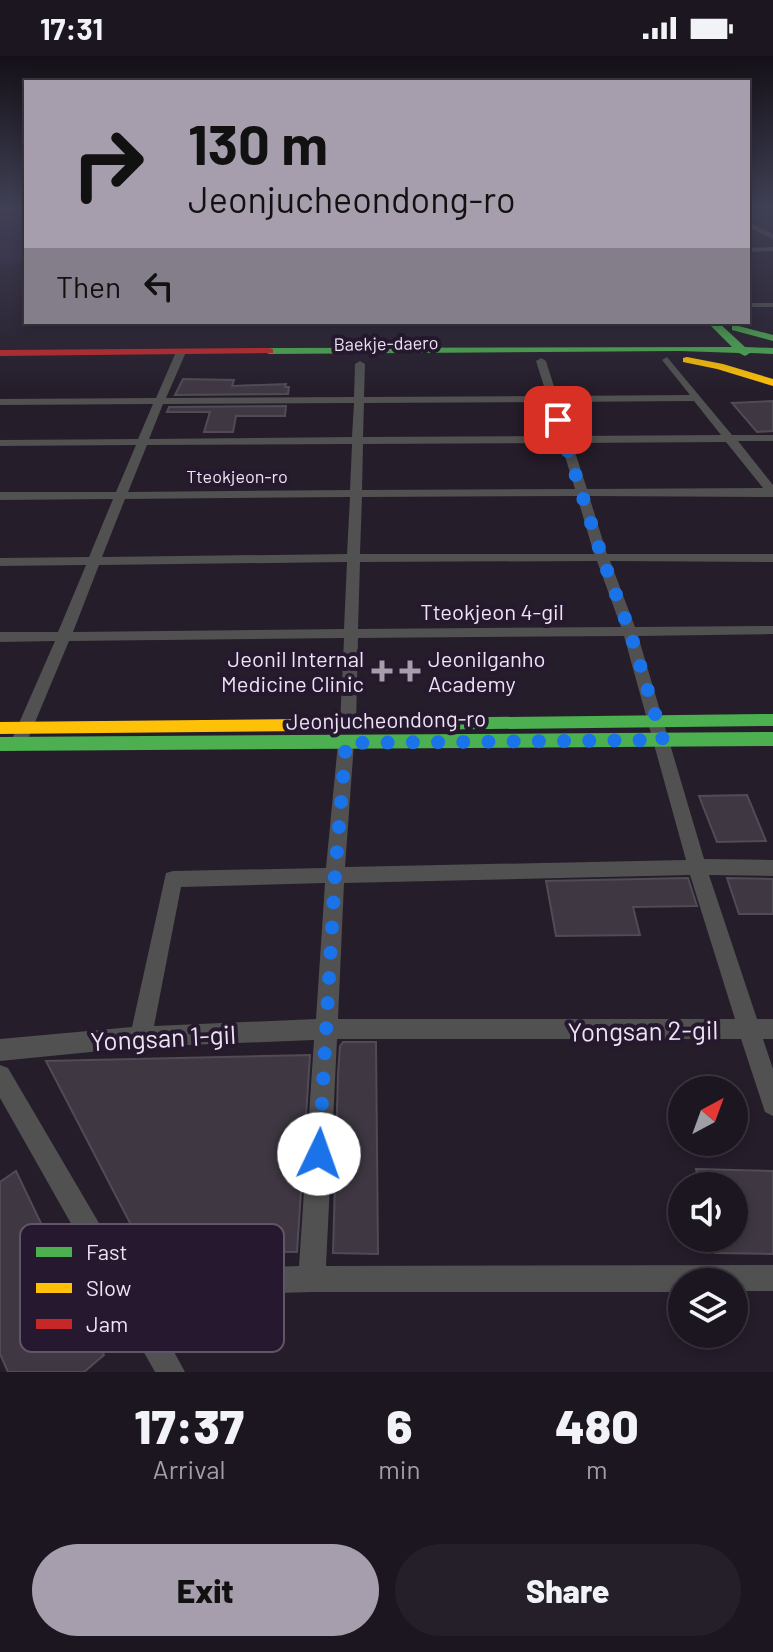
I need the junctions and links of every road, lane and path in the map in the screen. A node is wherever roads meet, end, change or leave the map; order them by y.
1 (750, 305) edge
2 (773, 305) edge
3 (703, 324) edge
4 (715, 324) edge
5 (732, 325) edge
6 (773, 338) edge
7 (0, 353) edge
8 (676, 356) junction
9 (762, 356) edge
10 (130, 359) junction
11 (179, 359) junction
12 (541, 361) junction
13 (360, 364) junction
14 (0, 365) edge
15 (773, 381) edge
16 (697, 398) junction
17 (550, 399) junction
18 (360, 400) junction
19 (159, 401) junction
20 (0, 402) edge
21 (773, 438) edge
22 (729, 439) junction
23 (358, 440) junction
24 (567, 440) junction
25 (142, 442) junction
26 (0, 443) edge
27 (772, 492) edge
28 (354, 493) junction
29 (584, 493) junction
30 (119, 495) junction
31 (0, 496) edge
32 (602, 557) junction
33 (355, 558) junction
34 (773, 558) edge
35 (92, 561) junction
36 (0, 562) edge
37 (773, 630) edge
38 (630, 632) junction
39 (353, 633) junction
40 (66, 636) junction
41 (0, 637) edge
42 (773, 720) edge
43 (0, 728) edge
44 (661, 731) junction
45 (347, 734) junction
46 (14, 739) edge
47 (773, 739) edge
48 (103, 746) junction
49 (0, 756) edge
50 (697, 867) junction
51 (773, 868) edge
52 (335, 874) junction
53 (326, 1029) junction
54 (747, 1029) junction
55 (773, 1029) edge
56 (538, 1031) joint
57 (141, 1037) junction
58 (0, 1050) edge
59 (0, 1076) edge
60 (773, 1104) edge
61 (85, 1224) edge
62 (773, 1278) edge
63 (312, 1279) junction
64 (284, 1280) edge
65 (159, 1352) edge
66 (171, 1372) edge

1 - 2 street
3 - 8 street
4 - 9 street
5 - 6 street
5 - 9 street
7 - 10 street, Baekje-daero
8 - 9 street, Baekje-daero
8 - 11 street, Baekje-daero
8 - 12 street, Baekje-daero
8 - 15 street
8 - 16 street
9 - 15 street
10 - 11 street, Baekje-daero
10 - 14 street, Baekje-daero
11 - 13 street, Baekje-daero
11 - 19 street
12 - 13 street, Baekje-daero
12 - 17 street
13 - 18 street
16 - 17 street
16 - 22 street
17 - 18 street
17 - 24 street
18 - 19 street
18 - 23 street
19 - 20 street
19 - 25 street
21 - 22 street
22 - 24 street
22 - 27 street
23 - 24 street
23 - 25 street, Tteokjeon-ro
23 - 28 street
24 - 29 street
25 - 26 street, Tteokjeon-ro
25 - 30 street
27 - 29 street
28 - 29 street, Tteokjeon-ro
28 - 30 street, Tteokjeon-ro
28 - 33 street
29 - 32 street
30 - 31 street, Tteokjeon-ro
30 - 35 street
32 - 33 street
32 - 34 street
32 - 38 street
33 - 35 street
33 - 39 street
35 - 36 street
35 - 40 street
37 - 38 street, Tteokjeon 4-gil
38 - 39 street, Tteokjeon 4-gil
38 - 44 street
39 - 40 street, Tteokjeon 4-gil
39 - 45 street
40 - 41 street
40 - 46 street
42 - 44 street, Jeonjucheondong-ro
43 - 46 street, Jeonjucheondong-ro
44 - 45 street, Jeonjucheondong-ro
44 - 47 street, Jeonjucheondong-ro
44 - 50 street, Yongsan 2-gil
45 - 46 street, Jeonjucheondong-ro
45 - 48 street, Jeonjucheondong-ro
45 - 52 street
46 - 48 street, Jeonjucheondong-ro
48 - 49 street
50 - 51 street
50 - 52 street
50 - 54 street, Yongsan 2-gil
52 - 53 street
52 - 57 street
53 - 56 street, Yongsan 1-gil
53 - 57 street, Yongsan 1-gil
53 - 63 street
54 - 55 street, Yongsan 2-gil
54 - 56 street, Yongsan 2-gil
54 - 60 street, Yongsan 2-gil
57 - 58 street, Yongsan 1-gil
59 - 61 street
62 - 63 street
63 - 64 street
65 - 66 street

